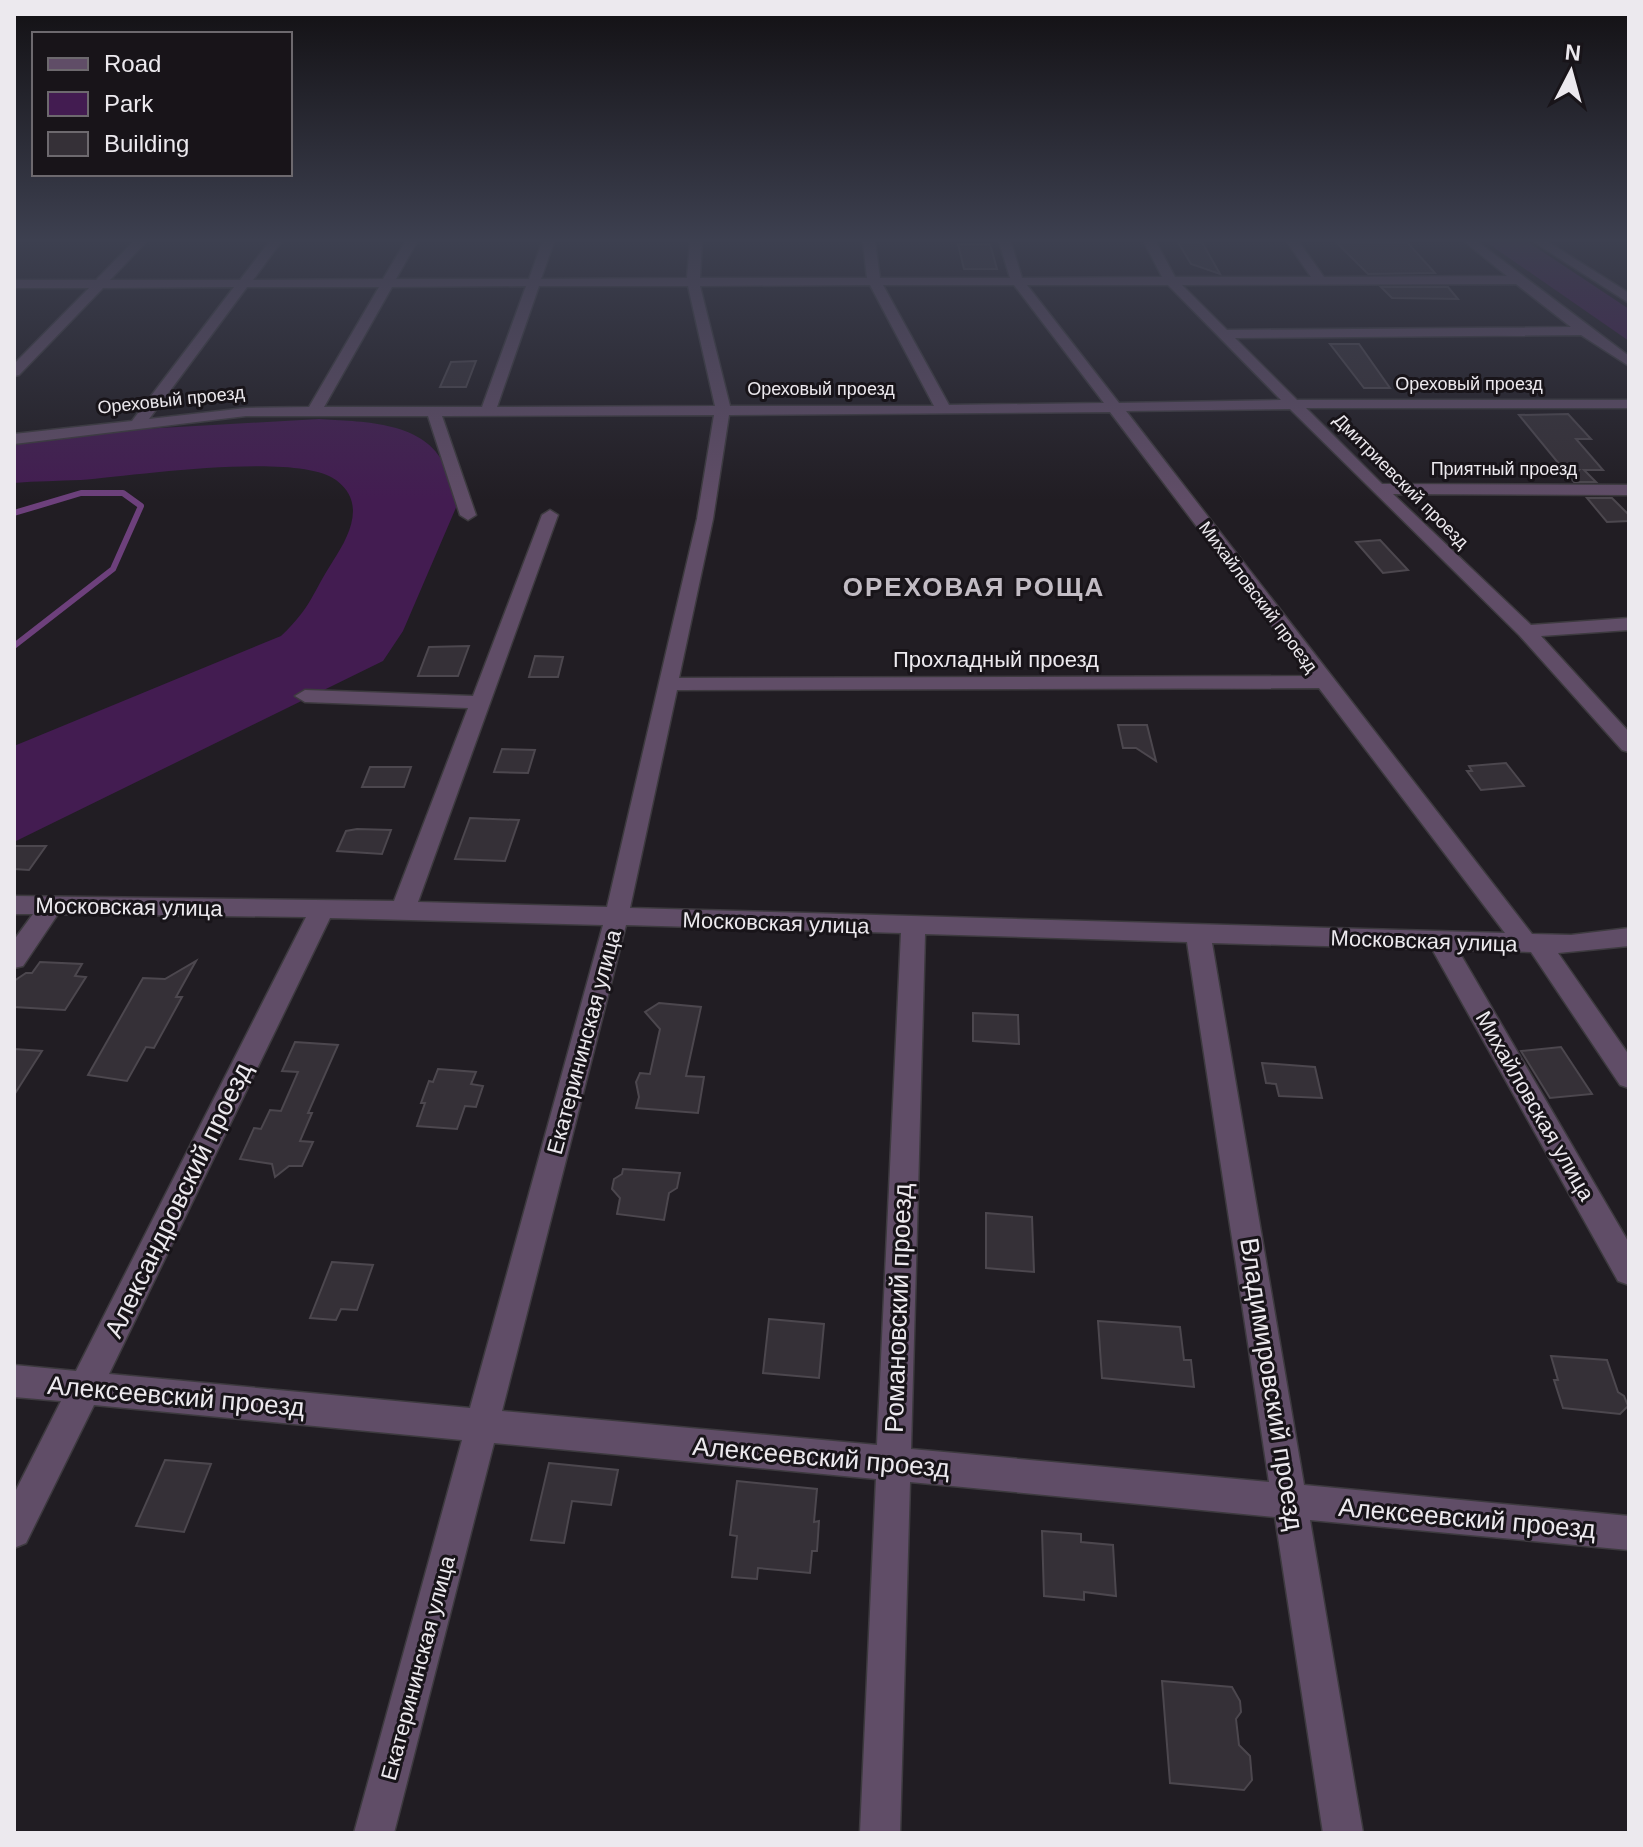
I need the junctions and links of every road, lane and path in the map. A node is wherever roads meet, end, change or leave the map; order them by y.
1 (56, 328) edge
2 (208, 328) edge
3 (361, 328) edge
4 (518, 328) edge
5 (704, 328) edge
6 (900, 328) edge
7 (1053, 328) edge
8 (1221, 328) edge
9 (1581, 328) edge
10 (1584, 331) junction
11 (1227, 334) junction
12 (1629, 362) edge
13 (14, 372) edge
14 (1295, 404) junction
15 (1629, 404) edge
16 (1111, 405) junction
17 (723, 408) junction
18 (315, 410) junction
19 (433, 410) junction
20 (944, 410) junction
21 (488, 411) junction
22 (138, 423) junction
23 (14, 439) edge
24 (1378, 489) junction
25 (1629, 490) edge
26 (468, 515) dead end
27 (550, 515) dead end
28 (1629, 624) edge
29 (1526, 631) junction
30 (1323, 682) junction
31 (669, 684) junction
32 (305, 696) dead end
33 (481, 702) junction
34 (1629, 745) edge
35 (14, 905) edge
36 (52, 905) junction
37 (403, 910) junction
38 (321, 911) junction
39 (616, 919) junction
40 (913, 927) junction
41 (1198, 934) junction
42 (1629, 937) edge
43 (1440, 941) junction
44 (1532, 943) junction
45 (14, 959) edge
46 (1629, 1077) edge
47 (1629, 1271) edge
48 (14, 1381) edge
49 (85, 1387) junction
50 (484, 1425) junction
51 (892, 1464) junction
52 (1292, 1503) junction
53 (14, 1531) edge
54 (1629, 1533) edge
55 (374, 1833) edge
56 (880, 1833) edge
57 (1343, 1833) edge

1 - 13 street
2 - 22 street
3 - 18 street
4 - 21 street
5 - 17 street, Екатерининская улица
6 - 20 street
7 - 16 street, Михайловский проезд
8 - 11 street, Дмитриевский проезд
9 - 10 street
10 - 11 street
10 - 12 street
11 - 14 street, Дмитриевский проезд
14 - 15 street, Ореховый проезд
14 - 16 street, Ореховый проезд
14 - 24 street, Дмитриевский проезд
16 - 20 street, Ореховый проезд
16 - 30 street, Михайловский проезд
17 - 20 street, Ореховый проезд
17 - 21 street, Ореховый проезд
17 - 31 street, Екатерининская улица
18 - 19 street, Ореховый проезд
18 - 22 street, Ореховый проезд
19 - 21 street, Ореховый проезд
19 - 26 street
22 - 23 street, Ореховый проезд
24 - 25 street, Приятный проезд
24 - 29 street, Дмитриевский проезд
27 - 33 street
28 - 29 street
29 - 34 street, Дмитриевский проезд
30 - 31 street, Прохладный проезд
30 - 44 street, Михайловский проезд
31 - 39 street, Екатерининская улица
32 - 33 street
33 - 37 street
35 - 36 street, Московская улица
36 - 38 street, Московская улица
36 - 45 street
37 - 38 street, Московская улица
37 - 39 street, Московская улица
38 - 49 street, Александровский проезд
39 - 40 street, Московская улица
39 - 50 street, Екатерининская улица
40 - 41 street, Московская улица
40 - 51 street, Романовский проезд
41 - 43 street, Московская улица
41 - 52 street, Владимировский проезд
42 - 44 street, Московская улица
43 - 44 street, Московская улица
43 - 47 street, Михайловская улица
44 - 46 street
48 - 49 street, Алексеевский проезд
49 - 50 street, Алексеевский проезд
49 - 53 street, Александровский проезд
50 - 51 street, Алексеевский проезд
50 - 55 street, Екатерининская улица
51 - 52 street, Алексеевский проезд
51 - 56 street, Романовский проезд
52 - 54 street, Алексеевский проезд
52 - 57 street, Владимировский проезд

